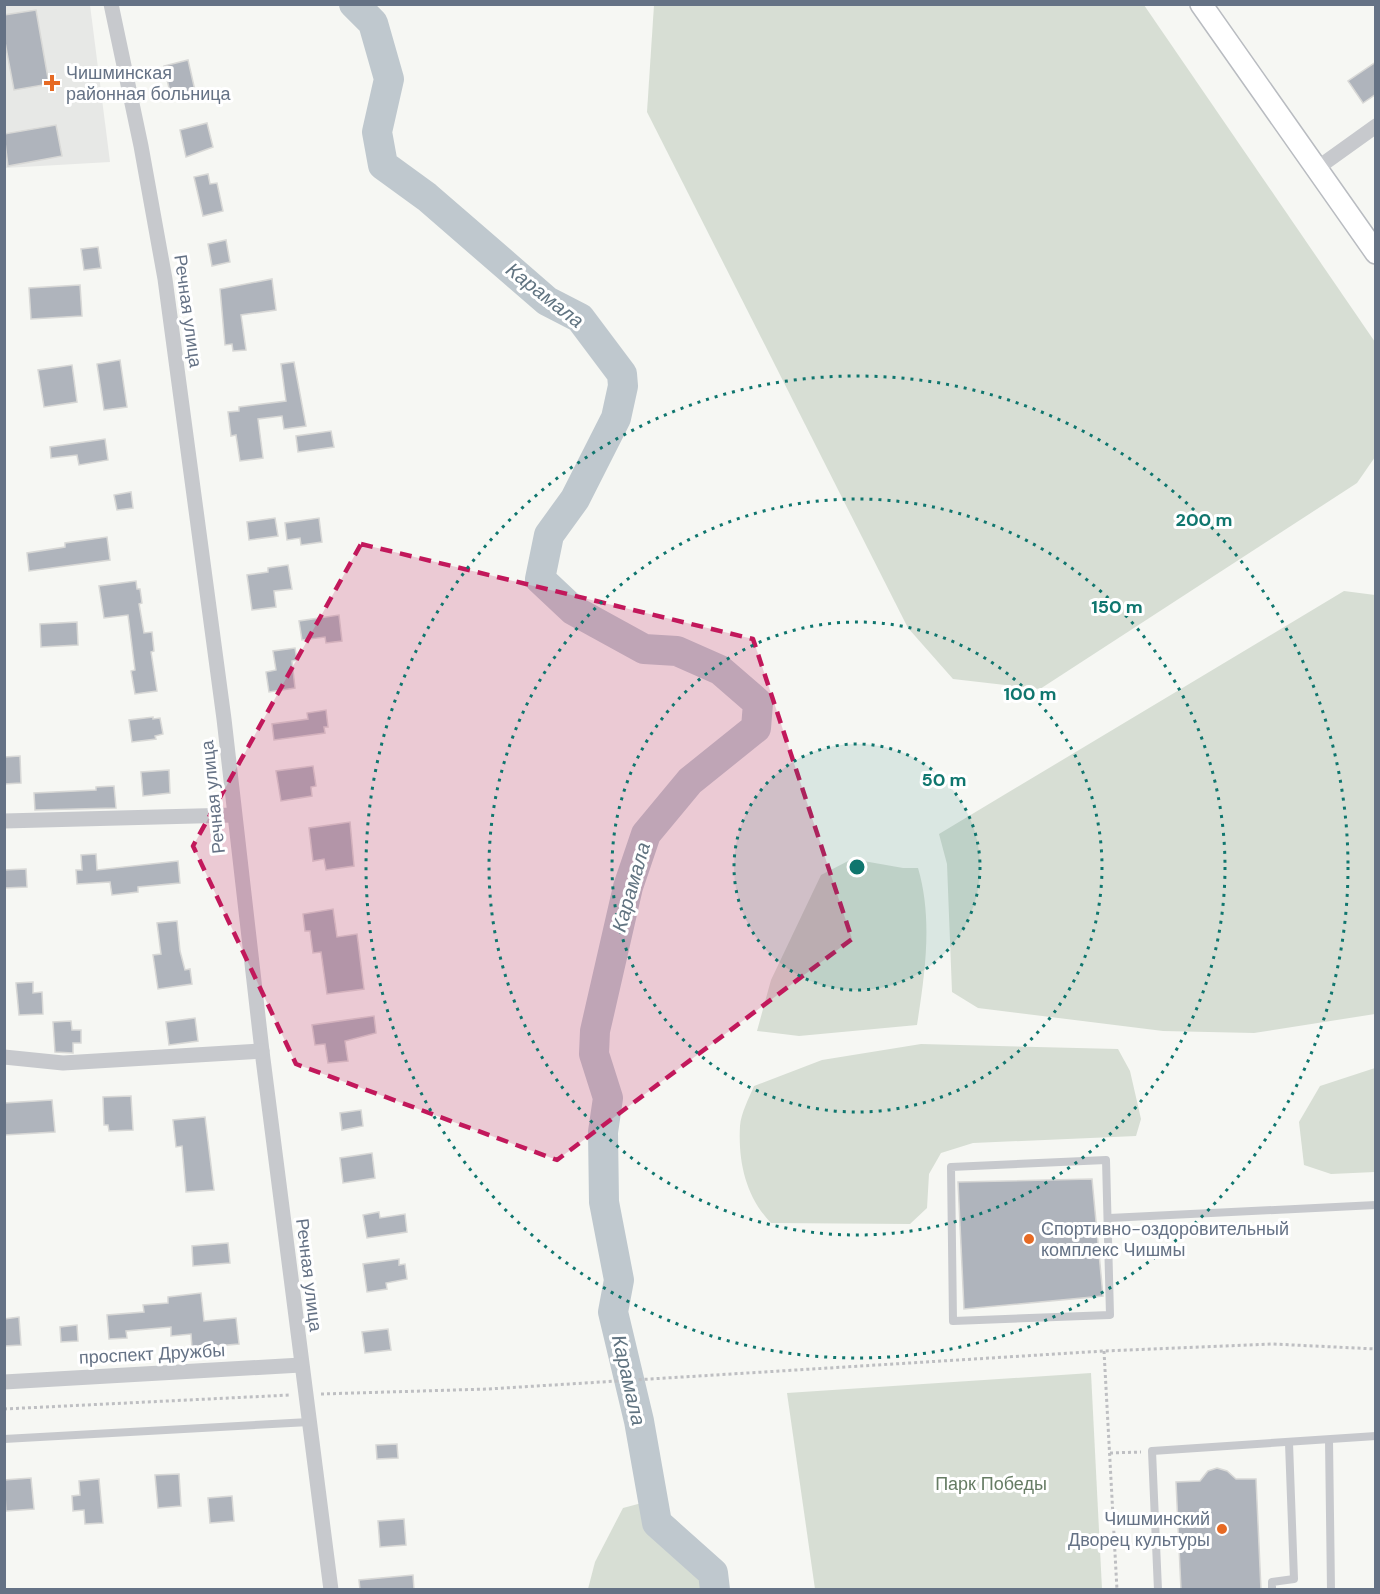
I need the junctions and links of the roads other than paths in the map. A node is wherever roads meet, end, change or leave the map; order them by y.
1 (111, 4) edge
2 (1201, 4) edge
3 (1376, 126) edge
4 (1316, 168) junction
5 (1376, 253) edge
6 (234, 815) junction
7 (4, 821) edge
8 (262, 1051) junction
9 (4, 1057) edge
10 (1376, 1205) edge
11 (1110, 1218) junction
12 (301, 1365) junction
13 (4, 1382) edge
14 (309, 1422) junction
15 (1376, 1436) edge
16 (4, 1439) edge
17 (1329, 1440) junction
18 (1289, 1443) junction
19 (331, 1590) edge
20 (1158, 1590) edge
21 (1272, 1590) edge
22 (1331, 1590) edge

1 - 6 street, Речная улица
2 - 4 street
3 - 4 street
4 - 5 street
6 - 7 street
6 - 8 street, Речная улица
8 - 9 street
8 - 12 street, Речная улица
10 - 11 lane
11 - 11 lane
12 - 13 street, проспект Дружбы
12 - 14 street, Речная улица
14 - 16 lane
14 - 19 street, Речная улица
15 - 17 lane
17 - 18 lane
17 - 22 lane
18 - 20 lane
18 - 21 lane

